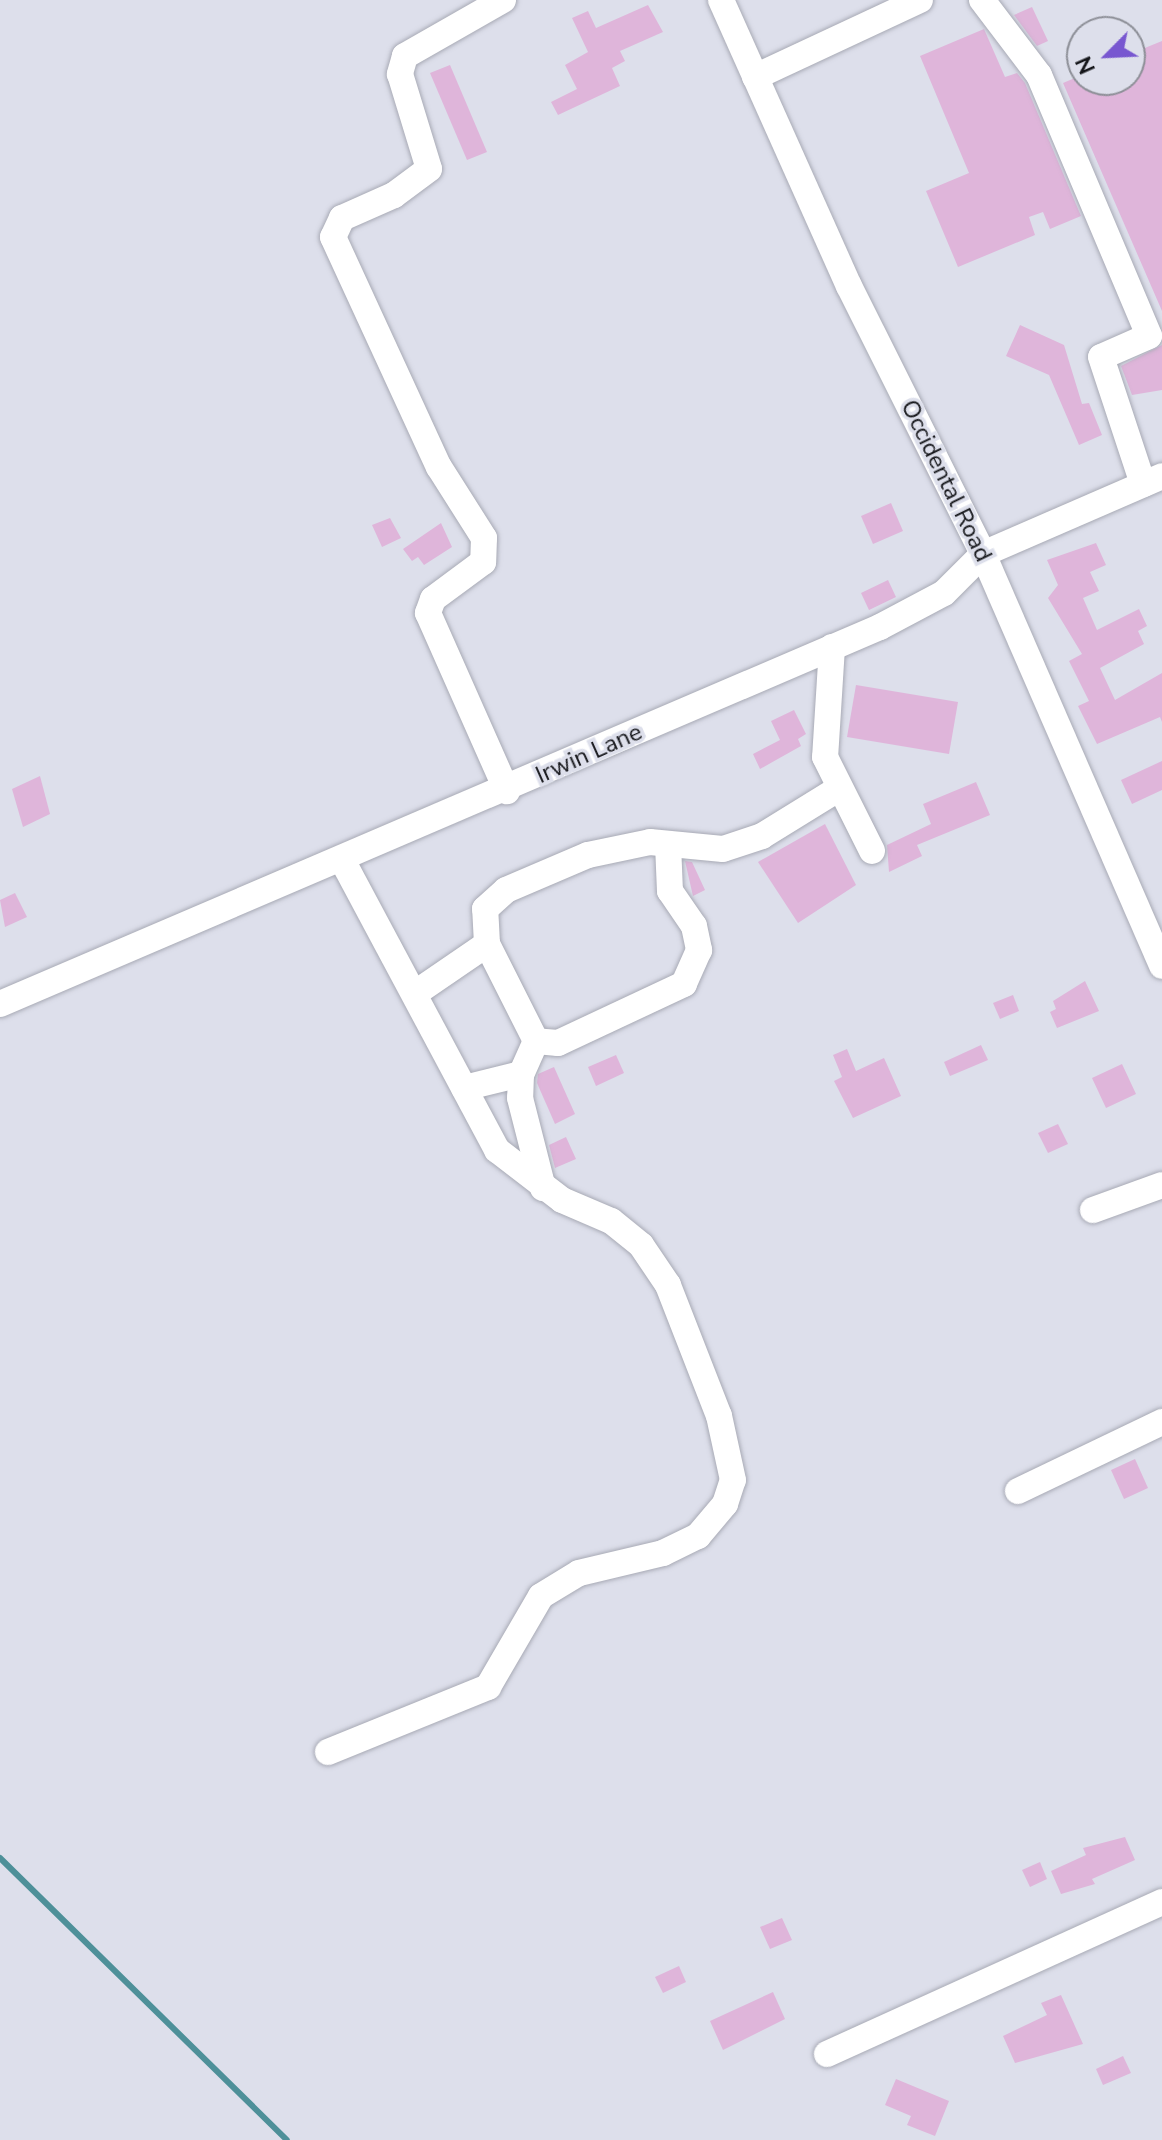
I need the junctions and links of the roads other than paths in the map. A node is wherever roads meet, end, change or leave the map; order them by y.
1 (503, 0) edge
2 (721, 0) edge
3 (920, 0) edge
4 (982, 0) edge
5 (755, 77) junction
6 (1153, 480) edge
7 (983, 554) junction
8 (832, 647) junction
9 (838, 789) junction
10 (507, 791) junction
11 (668, 844) junction
12 (872, 851) dead end
13 (342, 860) junction
14 (487, 944) junction
15 (1162, 966) edge
16 (417, 992) junction
17 (0, 1004) edge
18 (536, 1041) junction
19 (521, 1074) junction
20 (464, 1088) junction
21 (1162, 1185) edge
22 (543, 1188) junction
23 (1093, 1210) dead end
24 (1162, 1422) edge
25 (1018, 1491) dead end
26 (328, 1752) dead end
27 (1162, 1902) edge
28 (827, 2054) dead end

1 - 10 street
2 - 5 street, Occidental Road
3 - 5 street
4 - 6 street
5 - 7 street, Occidental Road
6 - 7 street, Irwin Lane
7 - 8 street, Irwin Lane
7 - 15 street, Occidental Road
8 - 9 street
8 - 10 street, Irwin Lane
9 - 11 street
9 - 12 street
10 - 13 street, Irwin Lane
11 - 14 street
11 - 18 street
13 - 16 street
13 - 17 street, Irwin Lane
14 - 16 street
14 - 18 street
16 - 20 street
18 - 19 street
19 - 20 street
19 - 22 street
20 - 22 street
21 - 23 street
22 - 26 street
24 - 25 street
27 - 28 street

